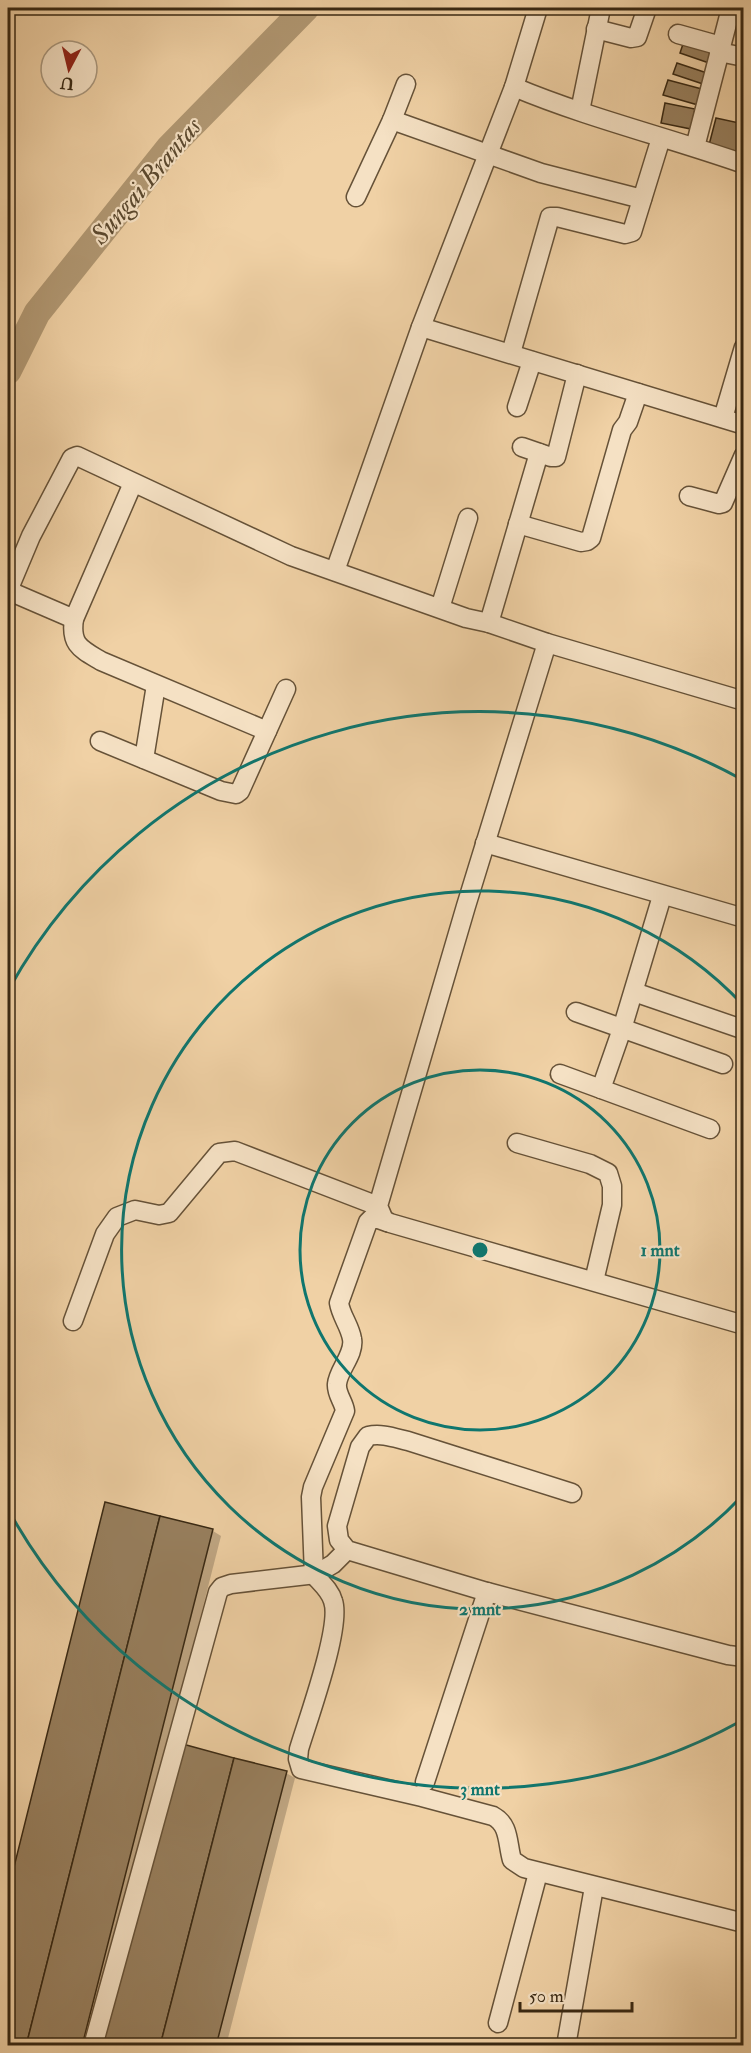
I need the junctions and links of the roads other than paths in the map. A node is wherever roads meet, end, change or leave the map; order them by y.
1 (538, 8) edge
2 (601, 8) edge
3 (647, 8) edge
4 (729, 16) dead end
5 (596, 29) junction
6 (678, 34) dead end
7 (720, 49) junction
8 (744, 57) edge
9 (406, 84) dead end
10 (514, 87) junction
11 (580, 111) junction
12 (392, 120) junction
13 (661, 138) junction
14 (695, 147) junction
15 (486, 154) junction
16 (744, 164) edge
17 (356, 197) dead end
18 (642, 199) junction
19 (421, 327) junction
20 (744, 347) edge
21 (511, 353) junction
22 (532, 361) junction
23 (576, 374) junction
24 (638, 393) junction
25 (517, 407) dead end
26 (723, 418) junction
27 (744, 425) edge
28 (744, 455) edge
29 (133, 483) junction
30 (689, 496) dead end
31 (468, 518) dead end
32 (518, 524) junction
33 (335, 571) junction
34 (440, 608) junction
35 (74, 619) junction
36 (489, 623) junction
37 (547, 643) junction
38 (156, 685) junction
39 (286, 689) dead end
40 (744, 701) edge
41 (267, 731) junction
42 (100, 741) dead end
43 (144, 759) junction
44 (484, 843) junction
45 (662, 896) junction
46 (744, 918) edge
47 (634, 992) junction
48 (576, 1012) dead end
49 (739, 1028) dead end
50 (622, 1029) junction
51 (723, 1064) dead end
52 (560, 1074) dead end
53 (601, 1089) junction
54 (710, 1129) dead end
55 (517, 1143) dead end
56 (383, 1214) junction
57 (594, 1281) junction
58 (73, 1321) dead end
59 (744, 1325) edge
60 (573, 1493) dead end
61 (347, 1550) junction
62 (314, 1575) junction
63 (487, 1592) junction
64 (744, 1657) edge
65 (425, 1782) dead end
66 (538, 1873) junction
67 (594, 1887) junction
68 (744, 1923) edge
69 (498, 2023) dead end
70 (93, 2046) edge
71 (566, 2046) edge

1 - 10 street
2 - 5 street
3 - 5 street
4 - 7 street
5 - 11 street
6 - 7 street
7 - 8 street
7 - 14 street
9 - 12 street
10 - 11 street
10 - 15 street
11 - 13 street
12 - 15 street
12 - 17 street
13 - 14 street
13 - 18 street
14 - 16 street
15 - 18 street
15 - 19 street
18 - 21 street
19 - 21 street
19 - 33 street
20 - 26 street
21 - 22 street
22 - 23 street
22 - 25 street
23 - 24 street
23 - 32 street
24 - 26 street
24 - 32 street
26 - 27 street
28 - 30 street
29 - 33 street
29 - 35 street
29 - 35 street
31 - 34 street
32 - 36 street
33 - 34 street
34 - 36 street
35 - 38 street
36 - 37 street
37 - 40 street
37 - 44 street
38 - 41 street
38 - 43 street
39 - 41 street
41 - 43 street
42 - 43 street
44 - 45 street
44 - 56 street
45 - 46 street
45 - 47 street
47 - 49 street
47 - 50 street
48 - 50 street
50 - 51 street
50 - 53 street
52 - 53 street
53 - 54 street
55 - 57 street
56 - 57 street
56 - 58 street
56 - 62 street
57 - 59 street
60 - 61 street
61 - 62 street
61 - 63 street
62 - 66 street
62 - 70 street
63 - 64 street
63 - 65 street
66 - 67 street
66 - 69 street
67 - 68 street
67 - 71 street

